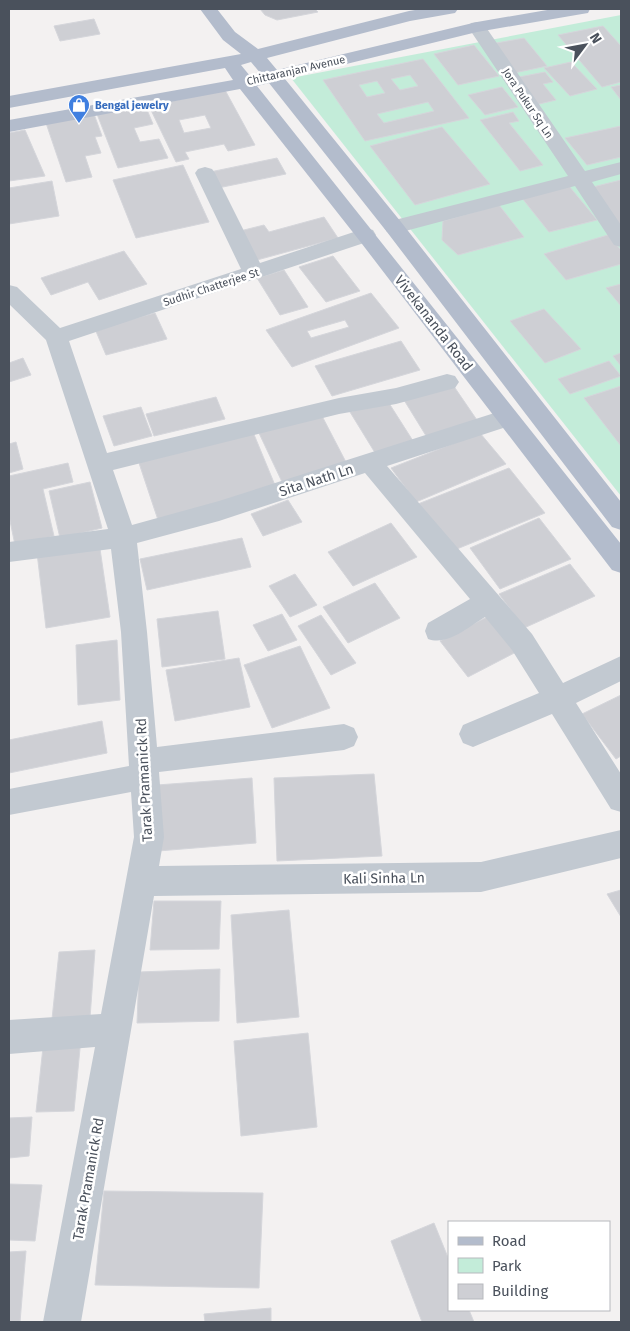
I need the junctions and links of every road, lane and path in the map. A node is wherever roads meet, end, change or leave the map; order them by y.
1 (208, 9) edge
2 (449, 9) edge
3 (582, 9) edge
4 (407, 13) edge
5 (477, 27) junction
6 (229, 36) junction
7 (256, 56) junction
8 (230, 62) junction
9 (273, 76) junction
10 (245, 83) junction
11 (9, 102) edge
12 (9, 126) edge
13 (621, 168) edge
14 (205, 174) dead end
15 (579, 179) junction
16 (394, 227) junction
17 (366, 235) junction
18 (621, 240) edge
19 (254, 273) junction
20 (9, 292) edge
21 (56, 337) junction
22 (447, 382) dead end
23 (508, 418) junction
24 (370, 463) junction
25 (99, 464) junction
26 (617, 509) edge
27 (123, 537) junction
28 (9, 552) edge
29 (621, 563) edge
30 (487, 602) junction
31 (438, 631) dead end
32 (621, 668) edge
33 (556, 699) junction
34 (473, 734) dead end
35 (344, 737) dead end
36 (145, 768) junction
37 (621, 799) edge
38 (9, 802) edge
39 (621, 844) edge
40 (143, 881) junction
41 (116, 1029) junction
42 (9, 1037) edge
43 (62, 1322) edge

1 - 6 main road, Vivekananda Road
2 - 4 main road
3 - 5 main road, Chittaranjan Avenue
4 - 7 main road
5 - 9 main road, Chittaranjan Avenue
5 - 15 street, Jora Pukur Sq Ln
6 - 7 main road, Vivekananda Road
6 - 8 main road
7 - 8 main road
7 - 9 main road, Vivekananda Road
8 - 10 main road, Vivekananda Road
8 - 11 main road
9 - 10 main road, Chittaranjan Avenue
9 - 16 main road, Vivekananda Road
10 - 12 main road, Chittaranjan Avenue
10 - 17 main road, Vivekananda Road
13 - 15 street
14 - 19 street
15 - 16 street
15 - 18 street, Jora Pukur Sq Ln
16 - 26 main road, Vivekananda Road
17 - 19 street, Sudhir Chatterjee St
17 - 23 main road, Vivekananda Road
19 - 21 street, Sudhir Chatterjee St
20 - 21 street, Tarak Pramanick Rd
21 - 25 street, Tarak Pramanick Rd
22 - 25 street
23 - 24 street, Sita Nath Ln
23 - 29 main road, Vivekananda Road
24 - 27 street, Sita Nath Ln
24 - 30 street
25 - 27 street, Tarak Pramanick Rd
27 - 28 street, Sita Nath Ln
27 - 36 street, Tarak Pramanick Rd
30 - 31 street
30 - 33 street
32 - 33 street
33 - 34 street
33 - 37 street
35 - 36 street
36 - 38 street
36 - 40 street, Tarak Pramanick Rd
39 - 40 street, Kali Sinha Ln
40 - 41 street, Tarak Pramanick Rd
41 - 42 street
41 - 43 street, Tarak Pramanick Rd

